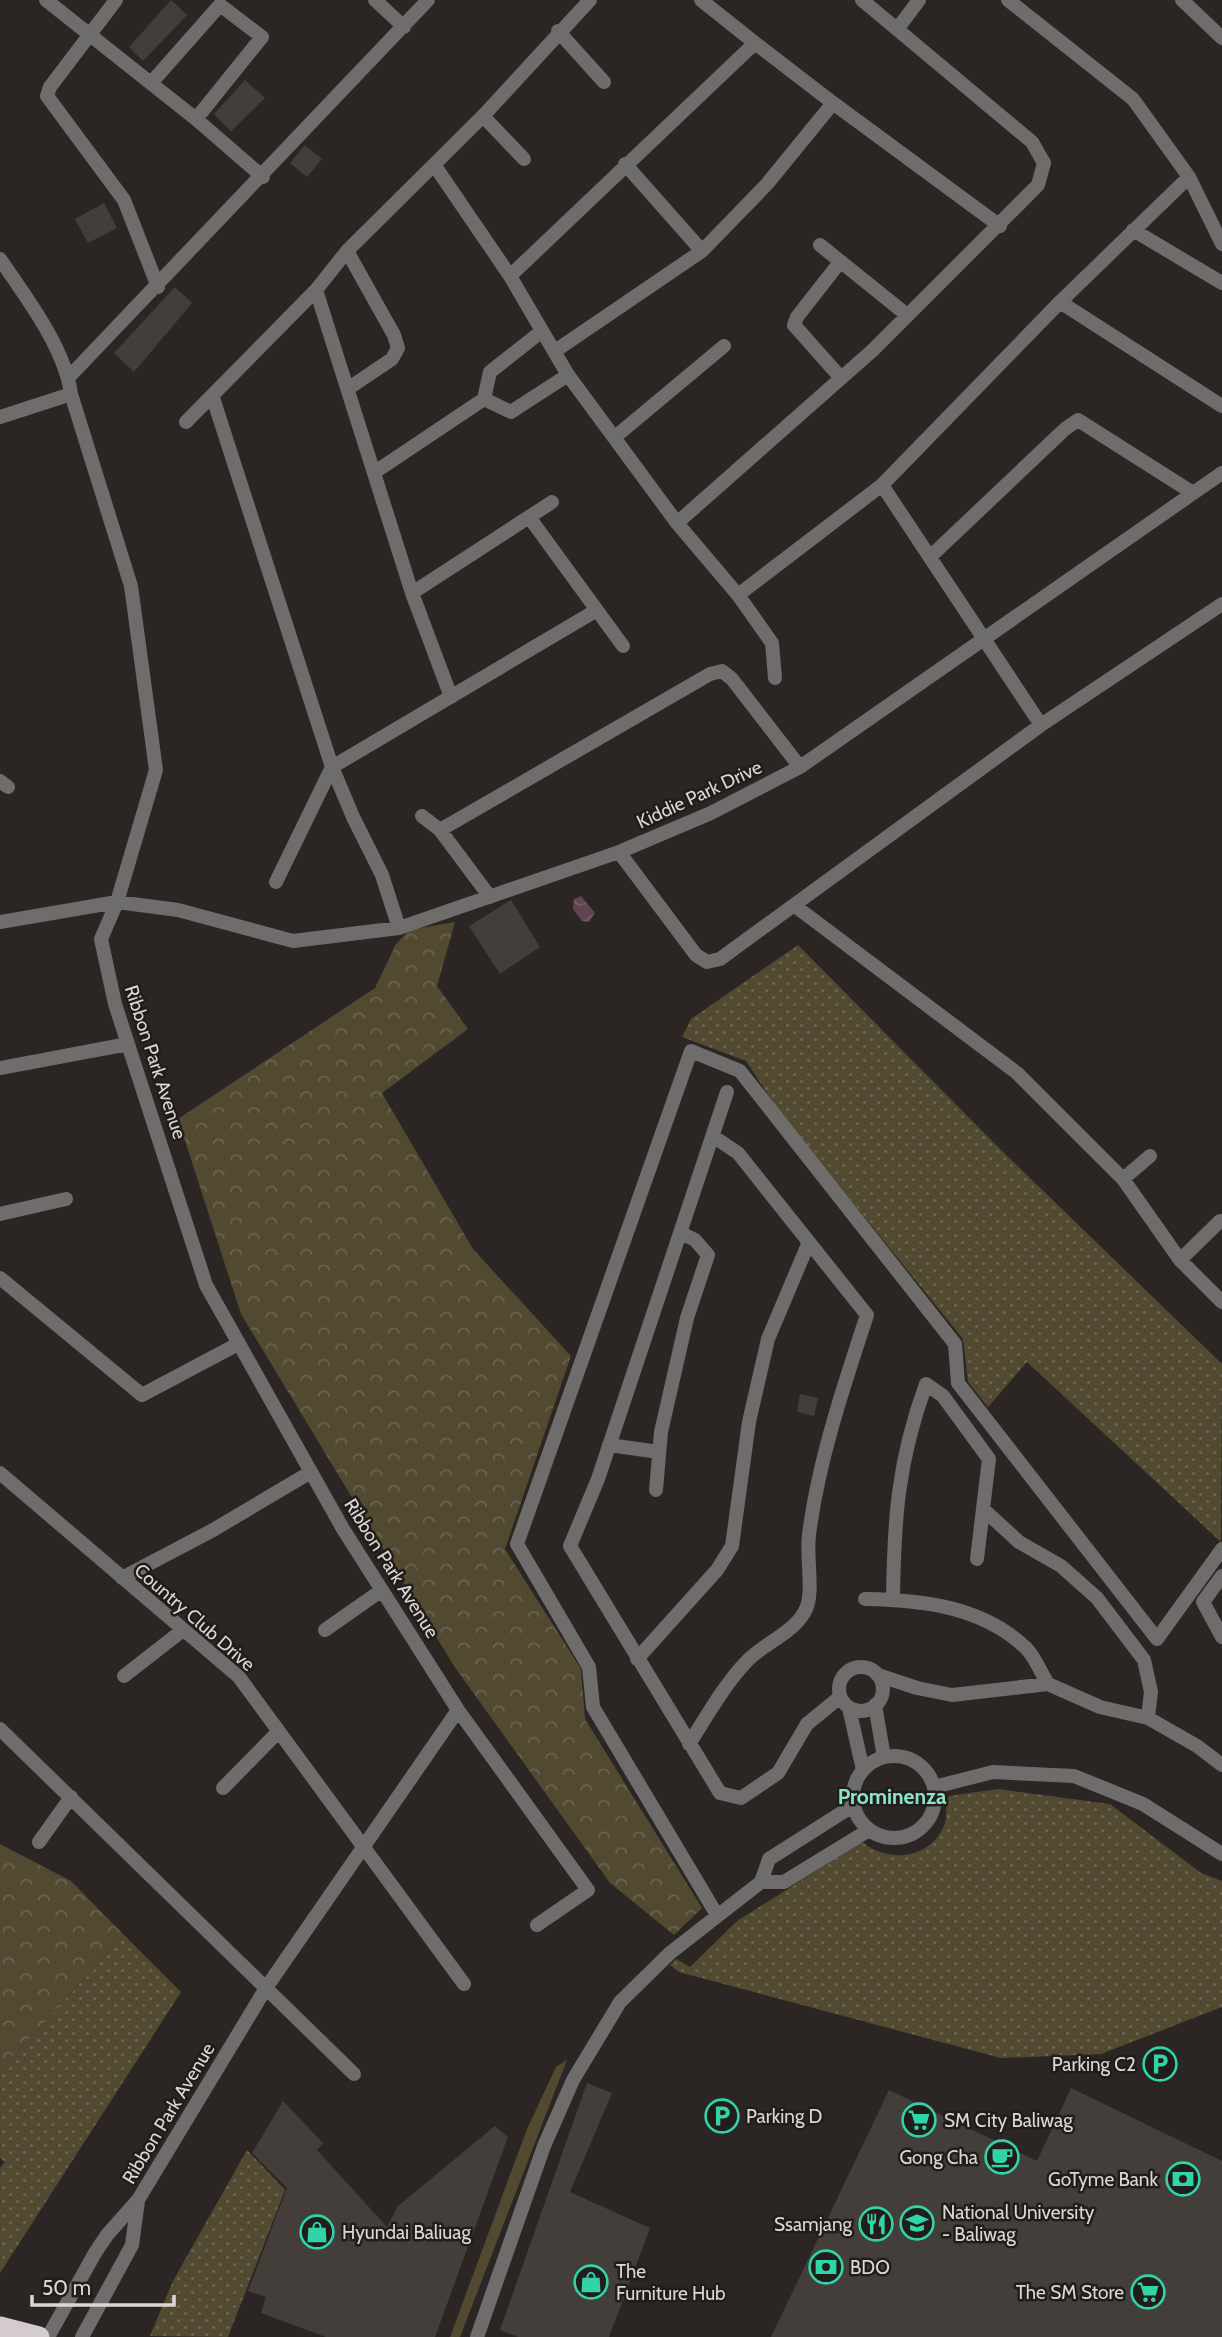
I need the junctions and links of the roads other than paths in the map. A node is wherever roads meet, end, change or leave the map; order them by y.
1 (46, 0) edge
2 (116, 0) edge
3 (375, 0) edge
4 (428, 0) edge
5 (590, 0) edge
6 (702, 0) edge
7 (863, 0) edge
8 (919, 0) edge
9 (1008, 0) edge
10 (1185, 1) edge
11 (404, 27) junction
12 (898, 28) junction
13 (558, 31) junction
14 (88, 34) junction
15 (1222, 38) edge
16 (755, 43) junction
17 (604, 82) dead end
18 (151, 83) junction
19 (833, 103) junction
20 (483, 116) junction
21 (196, 118) junction
22 (524, 159) dead end
23 (625, 164) junction
24 (436, 166) junction
25 (262, 177) junction
26 (1189, 177) junction
27 (1000, 226) junction
28 (1133, 230) junction
29 (1222, 244) edge
30 (820, 245) dead end
31 (347, 251) junction
32 (702, 251) junction
33 (0, 259) edge
34 (840, 262) junction
35 (510, 276) junction
36 (1222, 283) edge
37 (158, 287) junction
38 (316, 290) junction
39 (1060, 302) junction
40 (907, 314) junction
41 (541, 331) junction
42 (724, 346) dead end
43 (555, 351) junction
44 (568, 375) junction
45 (69, 377) junction
46 (841, 378) junction
47 (349, 388) junction
48 (71, 394) junction
49 (213, 398) junction
50 (484, 399) junction
51 (1222, 406) edge
52 (0, 417) edge
53 (186, 422) dead end
54 (615, 437) junction
55 (376, 472) junction
56 (1222, 473) edge
57 (882, 485) junction
58 (1193, 493) junction
59 (552, 502) dead end
60 (529, 517) junction
61 (677, 523) junction
62 (930, 557) junction
63 (412, 593) junction
64 (738, 595) junction
65 (1222, 604) edge
66 (597, 610) junction
67 (983, 641) junction
68 (623, 646) dead end
69 (775, 678) dead end
70 (451, 697) junction
71 (1041, 725) junction
72 (332, 767) junction
73 (800, 767) junction
74 (422, 816) dead end
75 (440, 830) junction
76 (619, 852) junction
77 (276, 882) dead end
78 (490, 897) junction
79 (117, 902) junction
80 (795, 906) junction
81 (0, 922) edge
82 (399, 928) junction
83 (128, 1044) junction
84 (0, 1068) edge
85 (727, 1092) dead end
86 (713, 1137) junction
87 (1150, 1156) dead end
88 (1123, 1179) junction
89 (66, 1199) dead end
90 (0, 1214) edge
91 (1220, 1221) dead end
92 (681, 1233) junction
93 (809, 1242) junction
94 (1180, 1260) junction
95 (0, 1278) edge
96 (1222, 1302) edge
97 (238, 1344) junction
98 (610, 1445) junction
99 (659, 1452) junction
100 (311, 1472) junction
101 (0, 1473) edge
102 (656, 1490) dead end
103 (983, 1509) junction
104 (1222, 1549) edge
105 (977, 1559) dead end
106 (1222, 1576) edge
107 (122, 1578) junction
108 (382, 1590) junction
109 (865, 1599) dead end
110 (893, 1599) junction
111 (183, 1630) junction
112 (325, 1630) dead end
113 (1222, 1637) edge
114 (637, 1659) junction
115 (878, 1675) junction
116 (124, 1676) dead end
117 (1048, 1684) junction
118 (845, 1702) junction
119 (875, 1705) junction
120 (458, 1710) junction
121 (1148, 1718) junction
122 (0, 1729) edge
123 (278, 1732) junction
124 (689, 1744) junction
125 (884, 1757) junction
126 (1222, 1765) edge
127 (863, 1770) junction
128 (934, 1787) junction
129 (223, 1788) dead end
130 (71, 1797) junction
131 (854, 1805) junction
132 (869, 1830) junction
133 (39, 1842) dead end
134 (364, 1847) junction
135 (1222, 1854) edge
136 (761, 1882) junction
137 (717, 1915) junction
138 (537, 1925) dead end
139 (464, 1984) dead end
140 (266, 1989) junction
141 (354, 2074) dead end
142 (138, 2200) junction
143 (0, 2328) edge
144 (39, 2337) edge
145 (48, 2337) edge
146 (82, 2337) edge
147 (477, 2337) edge

1 - 14 street
2 - 14 street
3 - 11 street
4 - 11 street
5 - 13 street
6 - 16 street
7 - 12 street
8 - 12 street
9 - 26 street
10 - 15 street
11 - 25 street
12 - 27 street
13 - 17 street
13 - 20 street
14 - 18 street
14 - 37 street
16 - 19 street
16 - 23 street
18 - 21 street
18 - 21 street
19 - 27 street
19 - 32 street
20 - 22 street
20 - 24 street
21 - 25 street
23 - 32 street
23 - 35 street
24 - 31 street
24 - 35 street
25 - 37 street
26 - 28 street
26 - 29 street
27 - 40 street
28 - 36 street
28 - 39 street
30 - 34 street
31 - 38 street
31 - 47 street
32 - 43 street
33 - 45 street
34 - 40 street
34 - 46 street
35 - 41 street
37 - 45 street
38 - 47 street
38 - 49 street
39 - 51 street
39 - 57 street
40 - 46 street
41 - 43 street
41 - 50 street
42 - 54 street
43 - 44 street
44 - 50 street
44 - 54 street
45 - 48 street, Ribbon Park Avenue
46 - 61 street
47 - 55 street
48 - 52 street
48 - 79 street, Ribbon Park Avenue
49 - 53 street
49 - 72 street
50 - 55 street
54 - 61 street
55 - 63 street
56 - 58 street, Kiddie Park Drive
57 - 62 street
57 - 64 street
58 - 62 street
58 - 67 street, Kiddie Park Drive
59 - 60 street
60 - 63 street
60 - 66 street
61 - 64 street
62 - 67 street
63 - 70 street
64 - 69 street
65 - 71 street
66 - 68 street
66 - 70 street
67 - 71 street
67 - 73 street, Kiddie Park Drive
70 - 72 street
71 - 80 street
72 - 77 street
72 - 82 street
73 - 75 street
73 - 76 street, Kiddie Park Drive
74 - 75 street
75 - 78 street
76 - 78 street, Kiddie Park Drive
76 - 80 street
78 - 82 street, Kiddie Park Drive
79 - 81 street, Kiddie Park Drive
79 - 82 street, Kiddie Park Drive
79 - 83 street, Ribbon Park Avenue
80 - 88 street
83 - 84 street
83 - 97 street, Ribbon Park Avenue
85 - 86 street
86 - 92 street
86 - 93 street
87 - 88 street
88 - 94 street
89 - 90 street
91 - 94 street
92 - 98 street
92 - 99 street
93 - 114 street
93 - 124 street
94 - 96 street
95 - 97 street
97 - 100 street, Ribbon Park Avenue
98 - 99 street
98 - 114 street
99 - 102 street
100 - 107 street
100 - 108 street, Ribbon Park Avenue
101 - 107 street, Country Club Drive
103 - 105 street
103 - 110 street
103 - 121 street
104 - 137 street
106 - 113 street
107 - 111 street, Country Club Drive
108 - 112 street
108 - 120 street, Ribbon Park Avenue
109 - 110 street
110 - 117 street
111 - 116 street
111 - 123 street, Country Club Drive
114 - 124 street
115 - 117 street
115 - 118 street
115 - 119 street
117 - 121 street
118 - 119 street
118 - 124 street
118 - 127 street
119 - 125 street
120 - 134 street, Ribbon Park Avenue
120 - 138 street
121 - 126 street
122 - 130 street
123 - 129 street
123 - 134 street, Country Club Drive
125 - 127 street
125 - 128 street
127 - 131 street
128 - 132 street
128 - 135 street
130 - 133 street
130 - 140 street
131 - 132 street
131 - 136 street
132 - 136 street
134 - 139 street, Country Club Drive
134 - 140 street, Ribbon Park Avenue
136 - 137 street
137 - 147 street
140 - 141 street
140 - 142 street, Ribbon Park Avenue
142 - 145 street, Ribbon Park Avenue
142 - 146 street, Ribbon Park Avenue
143 - 144 highway

